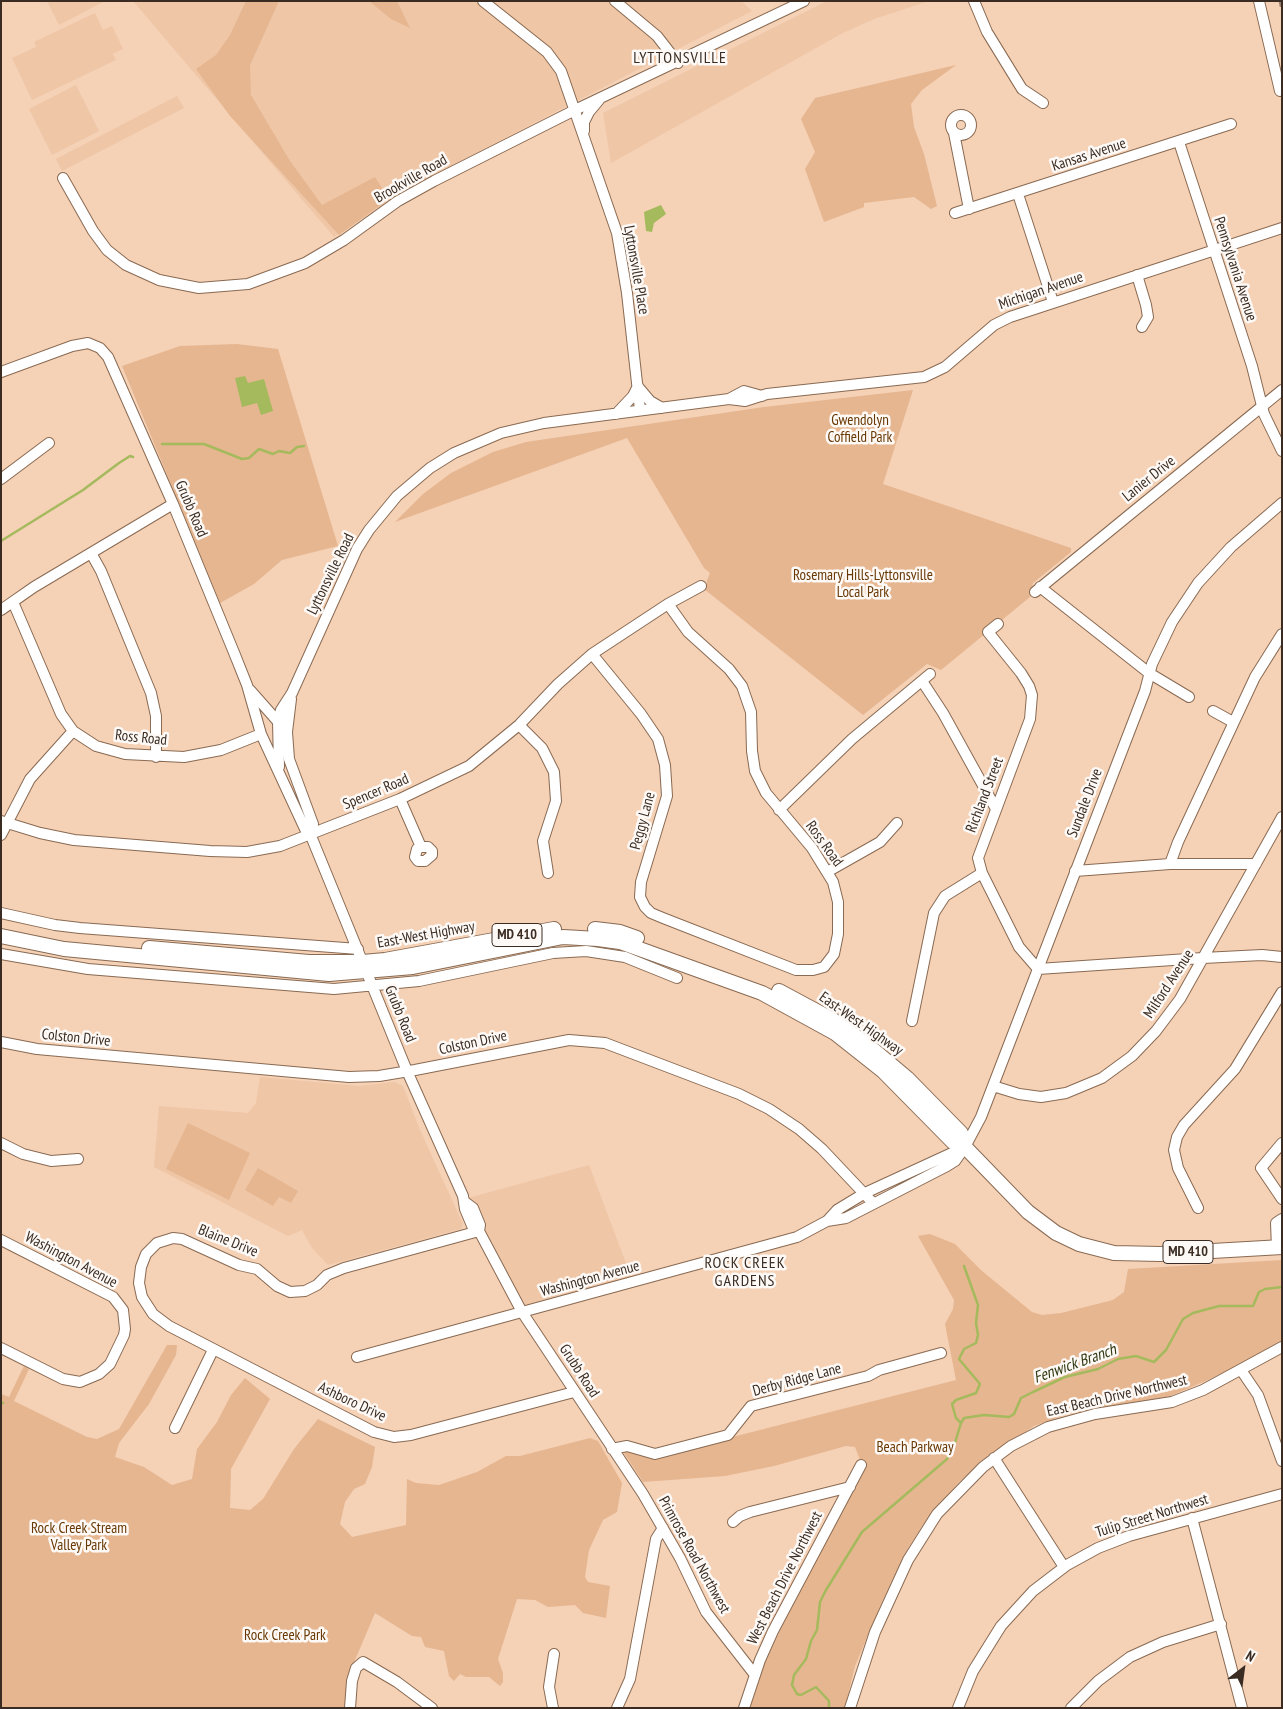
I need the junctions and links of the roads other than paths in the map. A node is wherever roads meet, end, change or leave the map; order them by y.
1 (482, 1) edge
2 (615, 1) edge
3 (804, 1) edge
4 (974, 1) edge
5 (1259, 1) edge
6 (678, 63) junction
7 (1280, 91) dead end
8 (599, 99) junction
9 (1043, 103) dead end
10 (575, 110) junction
11 (1231, 124) dead end
12 (954, 133) dead end
13 (584, 135) junction
14 (1179, 142) junction
15 (63, 178) dead end
16 (1018, 194) junction
17 (969, 209) junction
18 (955, 213) dead end
19 (1282, 228) edge
20 (1213, 250) junction
21 (1136, 275) junction
22 (1053, 302) junction
23 (1142, 327) dead end
24 (1, 372) edge
25 (638, 386) junction
26 (1282, 390) edge
27 (1262, 406) junction
28 (662, 408) junction
29 (640, 410) junction
30 (616, 414) junction
31 (49, 443) dead end
32 (1282, 451) edge
33 (3, 475) edge
34 (1282, 503) edge
35 (173, 504) junction
36 (91, 553) junction
37 (701, 586) dead end
38 (13, 602) junction
39 (668, 604) junction
40 (1, 610) edge
41 (998, 624) dead end
42 (1282, 634) edge
43 (592, 654) junction
44 (1149, 673) junction
45 (247, 686) junction
46 (292, 692) junction
47 (1189, 698) dead end
48 (1213, 711) dead end
49 (278, 722) junction
50 (1233, 722) junction
51 (519, 725) junction
52 (73, 731) junction
53 (287, 732) junction
54 (261, 734) junction
55 (156, 757) junction
56 (278, 771) junction
57 (400, 799) junction
58 (996, 809) junction
59 (779, 810) junction
60 (1282, 817) edge
61 (4, 822) edge
62 (897, 823) dead end
63 (1, 835) edge
64 (311, 836) junction
65 (421, 847) dead end
66 (1170, 864) junction
67 (1256, 864) junction
68 (827, 872) junction
69 (1075, 872) junction
70 (548, 873) dead end
71 (982, 873) junction
72 (1, 913) edge
73 (663, 918) joint
74 (1, 928) edge
75 (1, 936) edge
76 (1, 954) edge
77 (643, 957) junction
78 (1282, 957) edge
79 (1203, 958) junction
80 (363, 961) junction
81 (1038, 969) junction
82 (677, 978) dead end
83 (373, 987) junction
84 (1282, 992) edge
85 (912, 1021) dead end
86 (1, 1042) edge
87 (407, 1071) junction
88 (993, 1086) junction
89 (1, 1143) edge
90 (1282, 1144) edge
91 (966, 1147) junction
92 (78, 1159) dead end
93 (865, 1193) junction
94 (1282, 1199) edge
95 (873, 1203) junction
96 (1198, 1208) dead end
97 (1282, 1219) edge
98 (827, 1221) junction
99 (479, 1231) junction
100 (1, 1240) edge
101 (1280, 1247) edge
102 (522, 1312) junction
103 (1282, 1347) edge
104 (1, 1348) edge
105 (213, 1350) junction
106 (941, 1352) dead end
107 (357, 1357) dead end
108 (1242, 1370) junction
109 (574, 1392) junction
110 (175, 1428) dead end
111 (612, 1449) junction
112 (994, 1458) junction
113 (1282, 1461) edge
114 (861, 1465) dead end
115 (628, 1472) joint
116 (850, 1487) junction
117 (1282, 1494) edge
118 (1192, 1518) junction
119 (733, 1522) dead end
120 (663, 1528) junction
121 (1064, 1566) junction
122 (1221, 1624) junction
123 (554, 1654) dead end
124 (755, 1675) junction
125 (350, 1708) edge
126 (432, 1708) edge
127 (553, 1708) edge
128 (618, 1708) edge
129 (744, 1708) edge
130 (850, 1708) edge
131 (958, 1708) edge
132 (1071, 1708) edge
133 (1242, 1708) edge

1 - 10 street, Lyttonsville Place
2 - 6 street
3 - 6 street, Brookville Road
4 - 9 street
5 - 7 street
6 - 8 street, Brookville Road
8 - 10 street, Brookville Road
8 - 13 street
10 - 13 street, Lyttonsville Place
10 - 15 street, Brookville Road
11 - 14 street, Kansas Avenue
12 - 17 street
13 - 25 street, Lyttonsville Place
14 - 16 street, Kansas Avenue
14 - 20 street, Pennsylvania Avenue
16 - 17 street, Kansas Avenue
16 - 22 street
17 - 18 street, Kansas Avenue
19 - 20 street, Michigan Avenue
20 - 21 street, Michigan Avenue
20 - 27 street, Pennsylvania Avenue
21 - 22 street, Michigan Avenue
21 - 23 street
22 - 28 street, Michigan Avenue
24 - 35 street, Grubb Road
25 - 28 street
25 - 29 street, Lyttonsville Place
25 - 30 street
26 - 27 street, Lanier Drive
27 - 32 street, Pennsylvania Avenue
27 - 44 street, Lanier Drive
28 - 29 street, Michigan Avenue
29 - 30 street, Lyttonsville Road
30 - 46 street, Lyttonsville Road
31 - 33 street
34 - 44 street, Sundale Drive
35 - 36 street
35 - 45 street, Grubb Road
36 - 38 street
36 - 55 street
37 - 39 street, Spencer Road
38 - 40 street
38 - 52 street, Ross Road
39 - 43 street, Spencer Road
39 - 59 street, Ross Road
41 - 58 street, Richland Street
42 - 50 street
43 - 51 street, Spencer Road
43 - 73 street, Peggy Lane
44 - 47 street
44 - 69 street, Sundale Drive
45 - 49 street, Grubb Road
45 - 54 street, Grubb Road
46 - 49 street, Lyttonsville Road
46 - 53 street, Lyttonsville Road
48 - 50 street
49 - 53 street, Grubb Road
49 - 56 street, Lyttonsville Road
50 - 66 street
51 - 57 street, Spencer Road
51 - 70 street
52 - 55 street, Ross Road
52 - 61 street
53 - 64 street, Grubb Road
54 - 55 street, Ross Road
54 - 56 street, Grubb Road
56 - 64 street, Grubb Road
57 - 64 street, Spencer Road
57 - 65 street
58 - 59 street
58 - 71 street, Richland Street
59 - 68 street, Ross Road
60 - 67 street, Milford Avenue
61 - 63 street
61 - 64 street, Spencer Road
62 - 68 street
64 - 80 street, Grubb Road
66 - 67 street
66 - 69 street
67 - 79 street, Milford Avenue
68 - 73 street, Ross Road
69 - 81 street, Sundale Drive
71 - 81 street, Richland Street
71 - 85 street
72 - 80 street, East-West Highway
74 - 80 main road, East-West Highway / MD 410
75 - 80 main road, East-West Highway / MD 410
76 - 83 street, East-West Highway
77 - 80 main road, East-West Highway / MD 410
77 - 82 street, East-West Highway
77 - 83 street, East-West Highway
77 - 91 main road, East-West Highway / MD 410
78 - 79 street
79 - 81 street
79 - 88 street, Milford Avenue
80 - 83 street, Grubb Road
80 - 91 main road, East-West Highway / MD 410
81 - 88 street, Sundale Drive
83 - 87 street, Grubb Road
84 - 96 street
86 - 87 street, Colston Drive
87 - 93 street, Colston Drive
87 - 99 street, Grubb Road
88 - 91 street, Sundale Drive
89 - 92 street
90 - 94 street
91 - 93 street, Washington Avenue
91 - 95 street, Washington Avenue
91 - 101 main road, East-West Highway / MD 410
93 - 95 street, Colston Drive
93 - 98 street, Washington Avenue
95 - 98 street, Washington Avenue
97 - 101 street
98 - 102 street, Washington Avenue
99 - 102 street, Grubb Road
99 - 105 street, Blaine Drive
100 - 104 street, Washington Avenue
102 - 107 street, Washington Avenue
102 - 109 street, Grubb Road
103 - 108 street, East Beach Drive Northwest
105 - 109 street, Ashboro Drive
105 - 110 street
106 - 111 street, Derby Ridge Lane
108 - 112 street, East Beach Drive Northwest
108 - 113 street
109 - 111 street, Grubb Road
111 - 115 street, Grubb Road
112 - 121 street
112 - 130 street, East Beach Drive Northwest
114 - 116 street, West Beach Drive Northwest
115 - 120 street, Primrose Road Northwest
116 - 119 street
116 - 124 street, West Beach Drive Northwest
117 - 118 street, Tulip Street Northwest
118 - 121 street, Tulip Street Northwest
118 - 122 street
120 - 124 street, Primrose Road Northwest
120 - 128 street
121 - 131 street, Tulip Street Northwest
122 - 132 street
122 - 133 street
123 - 127 street
124 - 129 street, West Beach Drive Northwest
125 - 126 street

